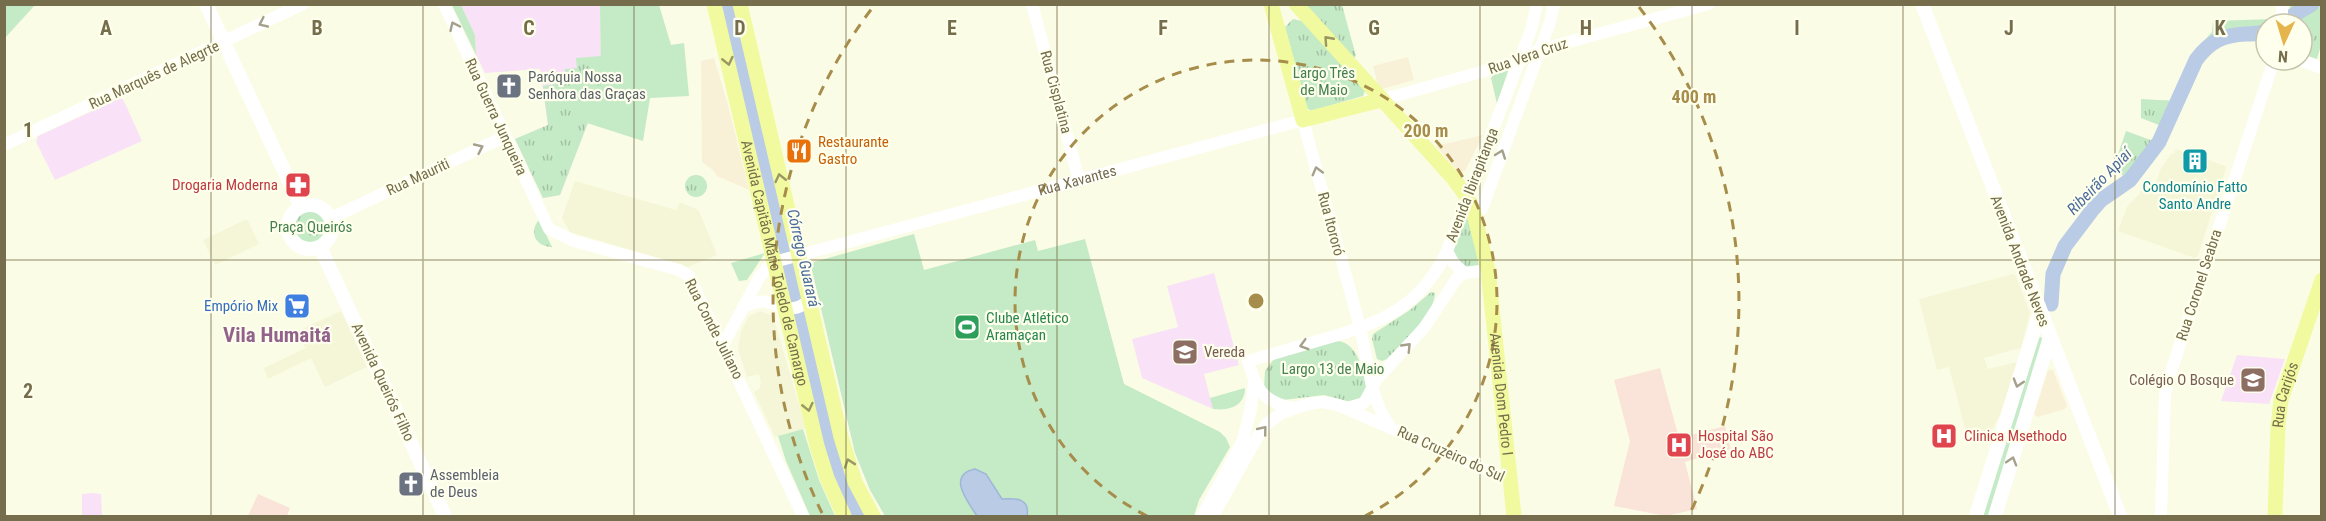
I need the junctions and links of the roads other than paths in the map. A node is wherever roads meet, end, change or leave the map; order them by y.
1 (206, 4) edge
2 (303, 4) edge
3 (444, 4) edge
4 (714, 4) edge
5 (740, 4) edge
6 (1032, 4) edge
7 (1271, 4) edge
8 (1537, 4) edge
9 (1554, 4) edge
10 (1709, 4) edge
11 (1922, 4) edge
12 (1300, 9) edge
13 (1278, 28) junction
14 (224, 42) junction
15 (1539, 50) junction
16 (1520, 61) junction
17 (2270, 72) edge
18 (1381, 100) junction
19 (1303, 120) junction
20 (506, 136) junction
21 (4, 145) edge
22 (1079, 180) junction
23 (1468, 194) junction
24 (301, 207) junction
25 (1482, 209) junction
26 (331, 218) junction
27 (549, 229) joint
28 (320, 247) junction
29 (1447, 251) junction
30 (786, 259) junction
31 (1488, 270) junction
32 (1464, 273) junction
33 (760, 276) junction
34 (2322, 280) edge
35 (1424, 288) junction
36 (766, 302) junction
37 (796, 306) junction
38 (1440, 306) junction
39 (743, 307) junction
40 (2040, 312) junction
41 (1360, 329) junction
42 (2050, 337) junction
43 (723, 345) junction
44 (1254, 382) junction
45 (1373, 386) junction
46 (1293, 408) junction
47 (1346, 408) junction
48 (1391, 428) junction
49 (1511, 481) junction
50 (445, 516) edge
51 (803, 516) edge
52 (844, 516) edge
53 (873, 516) edge
54 (1202, 516) edge
55 (1213, 516) edge
56 (1514, 516) edge
57 (1976, 516) edge
58 (1995, 516) edge
59 (2120, 516) edge
60 (2161, 516) edge
61 (2275, 516) edge

1 - 14 main road
2 -> 14 street, Rua Marquês de Alegrte
20 -> 3 street, Rua Guerra Junqueira
4 -> 30 main road, Avenida Capitão Mário Toledo de Camargo
30 -> 5 main road, Avenida Capitão Mário Toledo de Camargo
6 - 22 street, Rua Cisplatina
7 - 13 main road
8 - 16 street, Avenida Ibirapitanga
9 - 15 street, Avenida Ibirapitanga
10 - 15 street, Rua Vera Cruz
11 - 40 main road, Avenida Andrade Neves
12 - 13 main road
18 -> 12 main road, Avenida Dom Pedro I
13 - 19 main road
14 - 21 street, Rua Marquês de Alegrte
14 - 24 main road
15 - 16 street, Rua Vera Cruz
25 -> 15 street, Avenida Ibirapitanga
16 - 18 street, Rua Vera Cruz
16 - 23 street, Avenida Ibirapitanga
17 - 60 street, Rua Coronel Seabra
18 - 19 main road, Rua Xavantes
18 - 23 main road, Avenida Dom Pedro I
19 - 22 street, Rua Xavantes
41 -> 19 street, Rua Itororó
26 -> 20 street, Rua Mauriti
20 - 27 street, Rua Guerra Junqueira
22 - 30 street, Rua Xavantes
23 - 25 main road, Avenida Dom Pedro I
23 - 29 street, Avenida Ibirapitanga
23 - 31 main road, Avenida Dom Pedro I
24 - 26 main road
24 - 28 main road
25 - 31 main road, Avenida Dom Pedro I
26 - 28 main road
27 - 43 street, Rua Conde Juliano
28 - 50 main road, Avenida Queirós Filho
29 - 32 street
29 - 35 street, Avenida Ibirapitanga
30 - 33 street
30 - 37 main road, Avenida Capitão Mário Toledo de Camargo
30 - 37 main road, Avenida Capitão Mário Toledo de Camargo
31 - 32 street
31 - 49 main road, Avenida Dom Pedro I
32 - 38 street
33 - 36 street
33 - 39 street
34 - 61 main road, Rua Carijós
35 - 38 street
35 - 41 street, Avenida Ibirapitanga
36 - 37 street
36 - 39 street
37 -> 52 main road, Avenida Capitão Mário Toledo de Camargo
53 -> 37 main road, Avenida Capitão Mário Toledo de Camargo
45 -> 38 street
39 - 43 street
40 - 42 main road, Avenida Andrade Neves
40 -> 57 main road
41 -> 44 street
41 - 45 street
58 -> 42 main road
42 - 59 main road, Avenida Andrade Neves
43 - 51 street, Rua Conde Juliano
44 - 46 street
44 - 54 street
45 - 47 street
45 - 48 street, Rua Cruzeiro do Sul
46 - 47 street
55 -> 46 street
47 - 48 street, Rua Cruzeiro do Sul
48 - 49 street, Rua Cruzeiro do Sul
49 - 56 main road, Avenida Dom Pedro I

